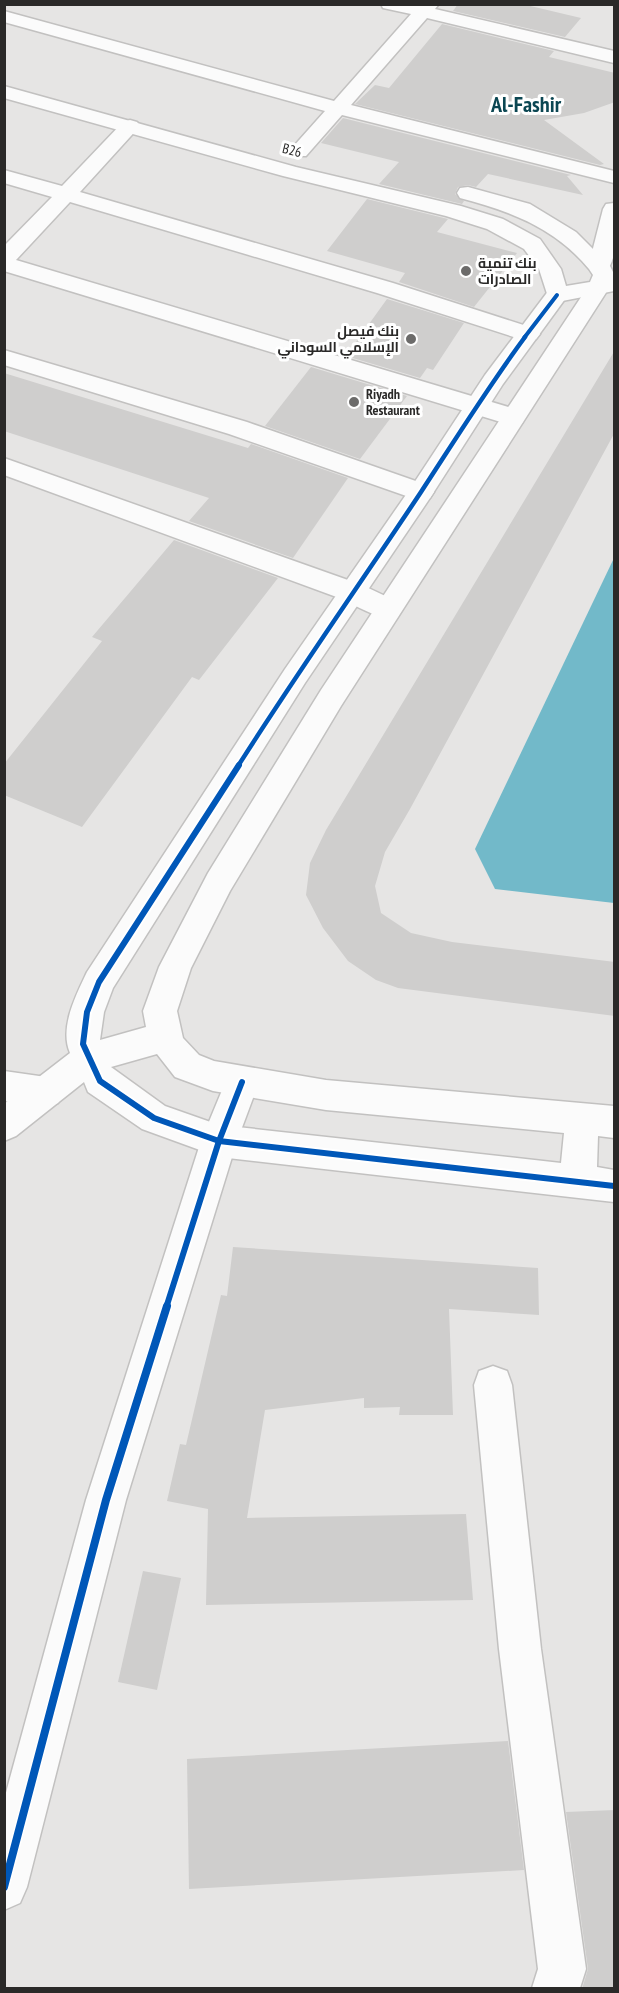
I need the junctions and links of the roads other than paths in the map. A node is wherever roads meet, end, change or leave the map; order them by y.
1 (390, 4) edge
2 (427, 8) edge
3 (4, 16) edge
4 (615, 57) edge
5 (4, 74) edge
6 (4, 92) edge
7 (338, 108) junction
8 (130, 126) junction
9 (207, 128) dead end
10 (276, 146) dead end
11 (299, 152) junction
12 (321, 157) dead end
13 (4, 176) edge
14 (615, 177) edge
15 (444, 186) dead end
16 (66, 195) junction
17 (615, 209) edge
18 (4, 262) edge
19 (604, 279) edge
20 (554, 282) junction
21 (528, 334) junction
22 (4, 357) edge
23 (477, 405) junction
24 (513, 417) junction
25 (13, 469) edge
26 (4, 492) edge
27 (421, 492) junction
28 (352, 592) junction
29 (388, 609) junction
30 (165, 1037) junction
31 (88, 1058) junction
32 (242, 1082) junction
33 (4, 1086) edge
34 (46, 1092) junction
35 (598, 1120) edge
36 (4, 1125) edge
37 (219, 1141) junction
38 (578, 1182) junction
39 (615, 1186) edge
40 (493, 1385) dead end
41 (4, 1887) edge
42 (556, 1989) edge

1 - 2 main road
2 - 4 main road
2 - 7 main road
3 - 7 main road
5 - 9 main road
6 - 8 main road, B26
7 - 11 main road
7 - 14 main road
8 - 16 main road
8 - 20 main road, B26
10 - 11 main road, B26
11 - 12 main road, B26
13 - 16 main road
15 - 19 main road
16 - 18 main road
16 - 21 main road
17 - 19 main road
18 - 23 main road
19 - 20 main road
19 - 24 main road
20 - 21 main road
21 - 23 main road
22 - 27 main road
23 - 24 main road
23 - 27 main road
24 - 29 main road
25 - 26 main road
25 - 28 main road
27 - 28 main road
28 - 29 main road
28 - 31 main road
29 - 30 main road
30 - 31 main road
30 - 32 main road
31 - 34 main road
31 - 37 main road
32 - 35 main road
32 - 37 main road
33 - 34 main road
34 - 36 main road
35 - 38 main road
37 - 38 main road
37 - 41 main road
38 - 39 main road
40 - 42 main road

